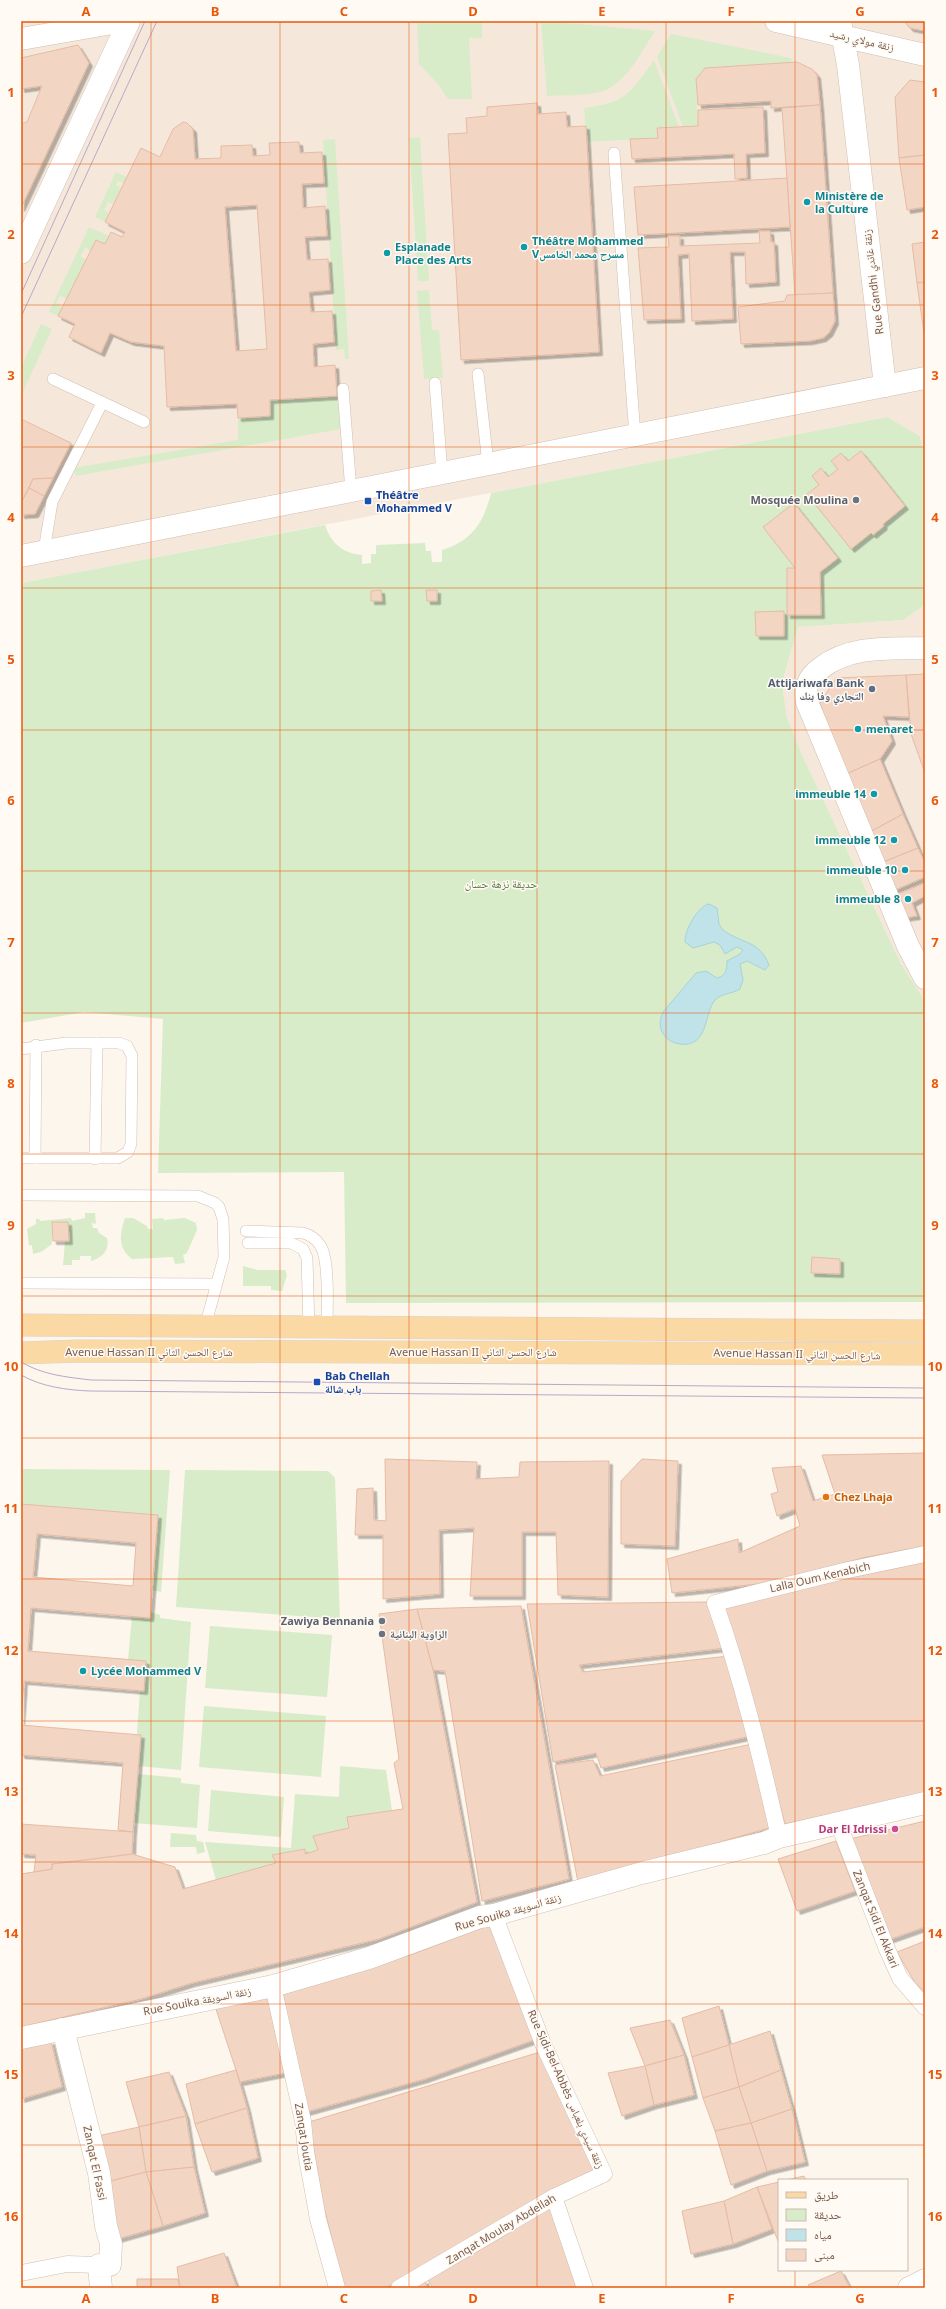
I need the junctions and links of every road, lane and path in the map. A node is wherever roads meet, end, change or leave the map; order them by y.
1 (124, 21) edge
2 (129, 21) edge
3 (776, 21) edge
4 (841, 28) edge
5 (21, 39) edge
6 (925, 55) edge
7 (614, 153) dead end
8 (21, 253) edge
9 (478, 374) dead end
10 (925, 378) edge
11 (53, 379) dead end
12 (435, 384) dead end
13 (885, 386) junction
14 (343, 389) dead end
15 (102, 403) junction
16 (144, 422) dead end
17 (635, 436) junction
18 (488, 464) junction
19 (442, 473) junction
20 (351, 491) junction
21 (44, 551) junction
22 (21, 556) edge
23 (925, 648) edge
24 (916, 945) edge
25 (925, 978) edge
26 (98, 1043) junction
27 (36, 1045) junction
28 (21, 1049) edge
29 (21, 1158) edge
30 (34, 1158) junction
31 (95, 1159) junction
32 (21, 1196) edge
33 (246, 1230) dead end
34 (248, 1243) dead end
35 (21, 1283) edge
36 (215, 1284) junction
37 (21, 1325) edge
38 (205, 1327) junction
39 (318, 1328) junction
40 (925, 1331) edge
41 (21, 1353) edge
42 (925, 1354) edge
43 (898, 1356) junction
44 (925, 1362) edge
45 (925, 1554) edge
46 (925, 1803) edge
47 (839, 1825) junction
48 (779, 1837) junction
49 (494, 1915) junction
50 (273, 1986) junction
51 (925, 2007) edge
52 (63, 2029) junction
53 (21, 2038) edge
54 (604, 2174) joint
55 (554, 2197) junction
56 (99, 2264) junction
57 (21, 2273) edge
58 (925, 2280) edge
59 (101, 2288) edge
60 (337, 2288) edge
61 (399, 2288) edge
62 (585, 2288) edge
63 (909, 2288) edge

1 - 5 street
2 - 8 street
3 - 4 street, زنقة مولاي رشيد
4 - 6 street, زنقة مولاي رشيد
4 - 13 street, Rue Gandhi زنقة غاندي
7 - 17 lane
9 - 18 lane
10 - 13 street
11 - 15 lane
12 - 19 lane
13 - 17 street
14 - 20 lane
15 - 16 lane
15 - 21 lane
17 - 18 street
18 - 19 street
19 - 20 street
20 - 21 street
21 - 22 street
23 - 24 street
24 - 25 street
26 - 27 lane
26 - 31 lane
26 - 31 lane
27 - 28 lane
27 - 30 lane
29 - 30 lane
30 - 31 lane
32 - 36 lane
33 - 39 lane
34 - 39 lane
35 - 36 lane
36 - 38 lane
37 - 38 main road, Avenue Hassan II شارع الحسن الثاني
38 - 39 main road, Avenue Hassan II شارع الحسن الثاني
39 - 40 main road, Avenue Hassan II شارع الحسن الثاني
41 - 43 main road, Avenue Hassan II شارع الحسن الثاني
42 - 43 main road, Avenue Hassan II شارع الحسن الثاني
43 - 44 main road
45 - 48 street, Lalla Oum Kenabich
46 - 47 street, Rue Souika زنقة السويقة
47 - 48 street, Rue Souika زنقة السويقة
47 - 51 street, Zanqat Sidi El Akkari
48 - 49 street, Rue Souika زنقة السويقة
49 - 50 street, Rue Souika زنقة السويقة
49 - 54 street, Rue Sidi-Bel-Abbès زنقة سيدي بلعباس
50 - 52 street, Rue Souika زنقة السويقة
50 - 60 street, Zanqat Joutia
52 - 53 street, Rue Souika زنقة السويقة
52 - 56 street, Zanqat El Fassi
54 - 55 street, Zanqat Moulay Abdellah
55 - 61 street, Zanqat Moulay Abdellah
55 - 62 street
56 - 57 street
56 - 59 street
58 - 63 street

